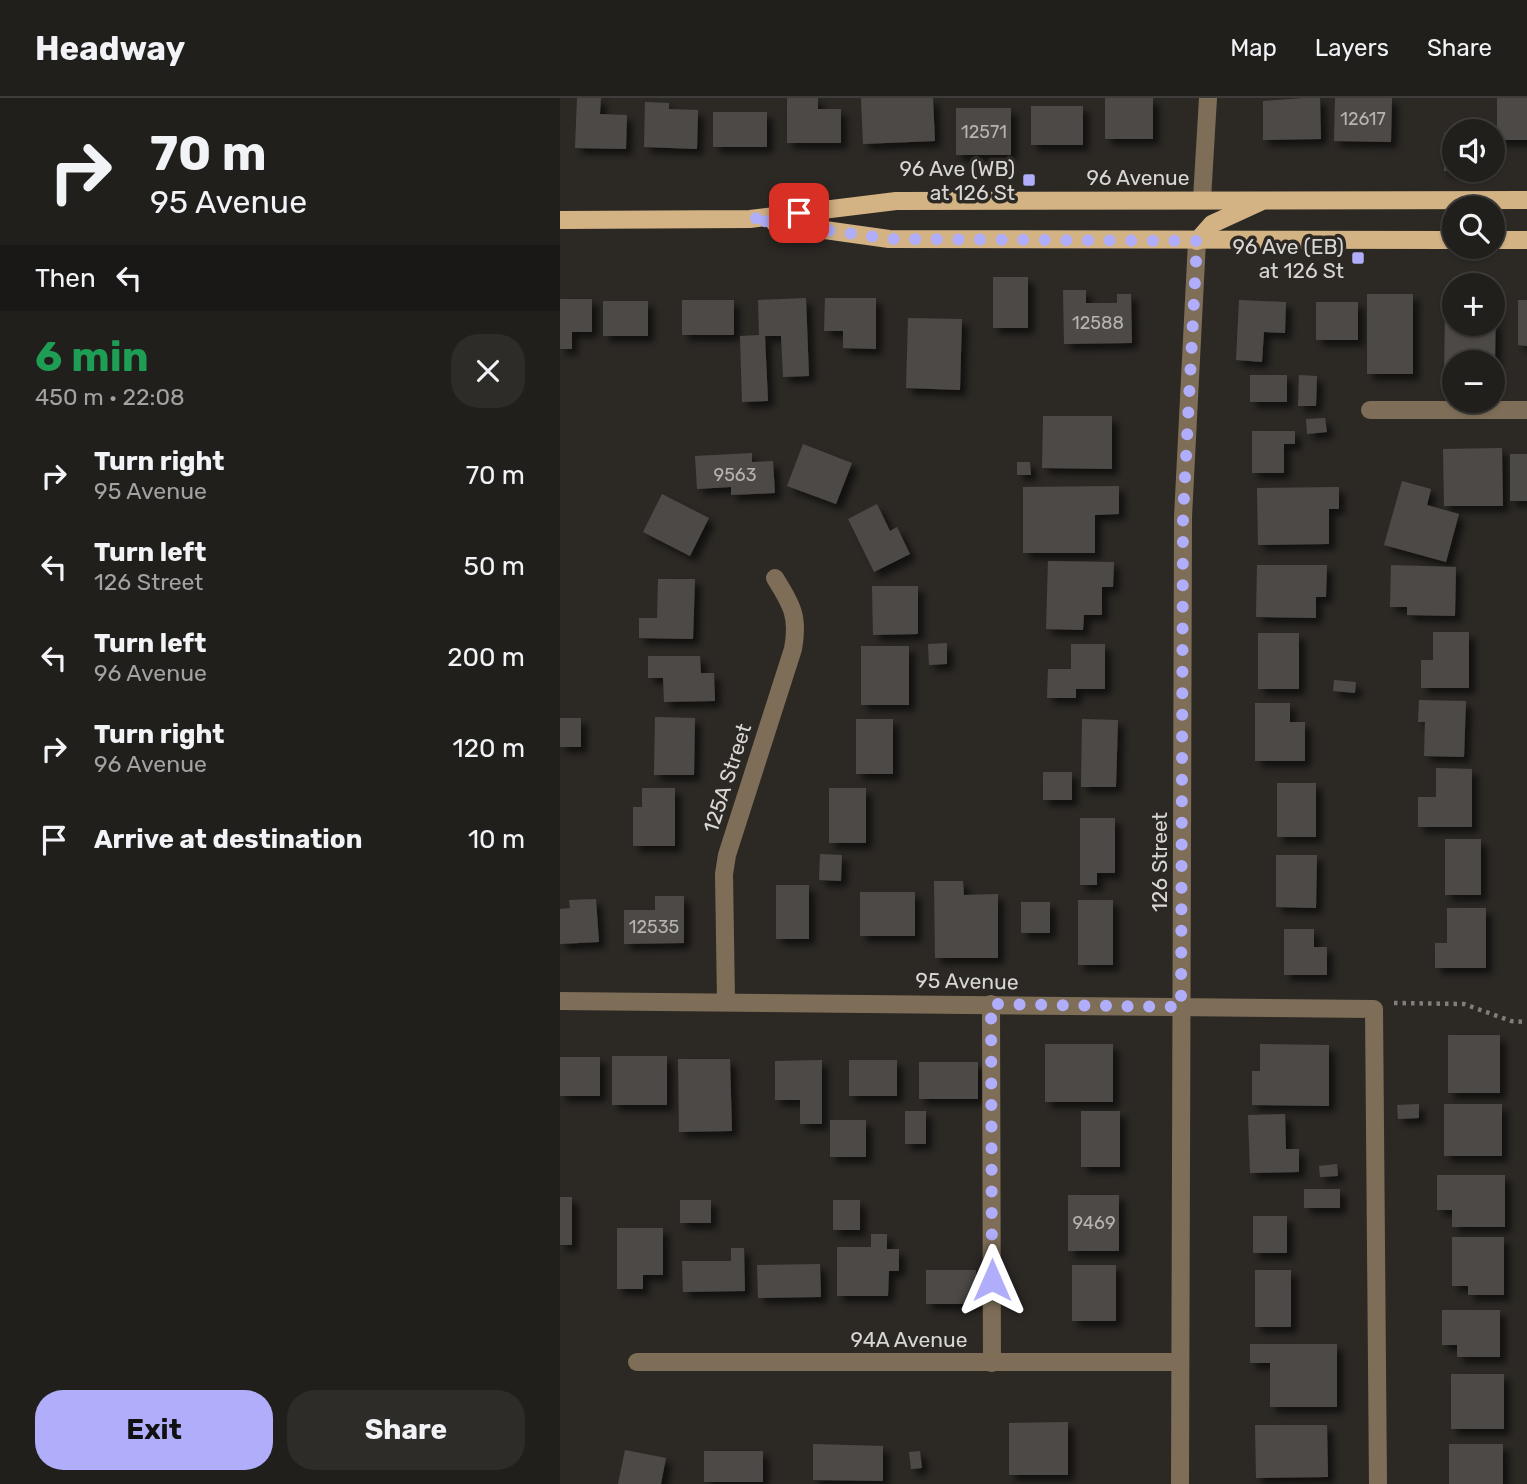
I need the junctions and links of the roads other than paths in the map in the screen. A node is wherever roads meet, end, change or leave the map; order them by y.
1 (1208, 98) edge
2 (1202, 200) junction
3 (1267, 200) junction
4 (1527, 200) edge
5 (750, 219) junction
6 (560, 220) edge
7 (1442, 240) edge
8 (1505, 240) edge
9 (1527, 240) edge
10 (1197, 241) junction
11 (1370, 410) dead end
12 (1527, 410) edge
13 (775, 578) dead end
14 (560, 1001) edge
15 (726, 1001) junction
16 (991, 1004) junction
17 (1181, 1007) junction
18 (637, 1362) dead end
19 (1180, 1362) junction
20 (992, 1363) junction
21 (1180, 1484) edge
22 (1378, 1484) edge

1 - 2 street
2 - 3 main road, 96 Avenue
2 - 5 main road, 96 Avenue
3 - 4 main road, 96 Avenue
3 - 10 main road
5 - 6 main road, 96 Avenue
5 - 10 main road, 96 Avenue
7 - 10 main road, 96 Avenue
8 - 9 main road
10 - 17 street, 126 Street
11 - 12 street
13 - 15 street, 125A Street
14 - 15 street, 95 Avenue
15 - 16 street, 95 Avenue
16 - 17 street, 95 Avenue
16 - 20 street
17 - 19 street, 126 Street
17 - 22 street, 95 Avenue
18 - 20 street, 94A Avenue
19 - 20 street, 94A Avenue
19 - 21 street, 126 Street

